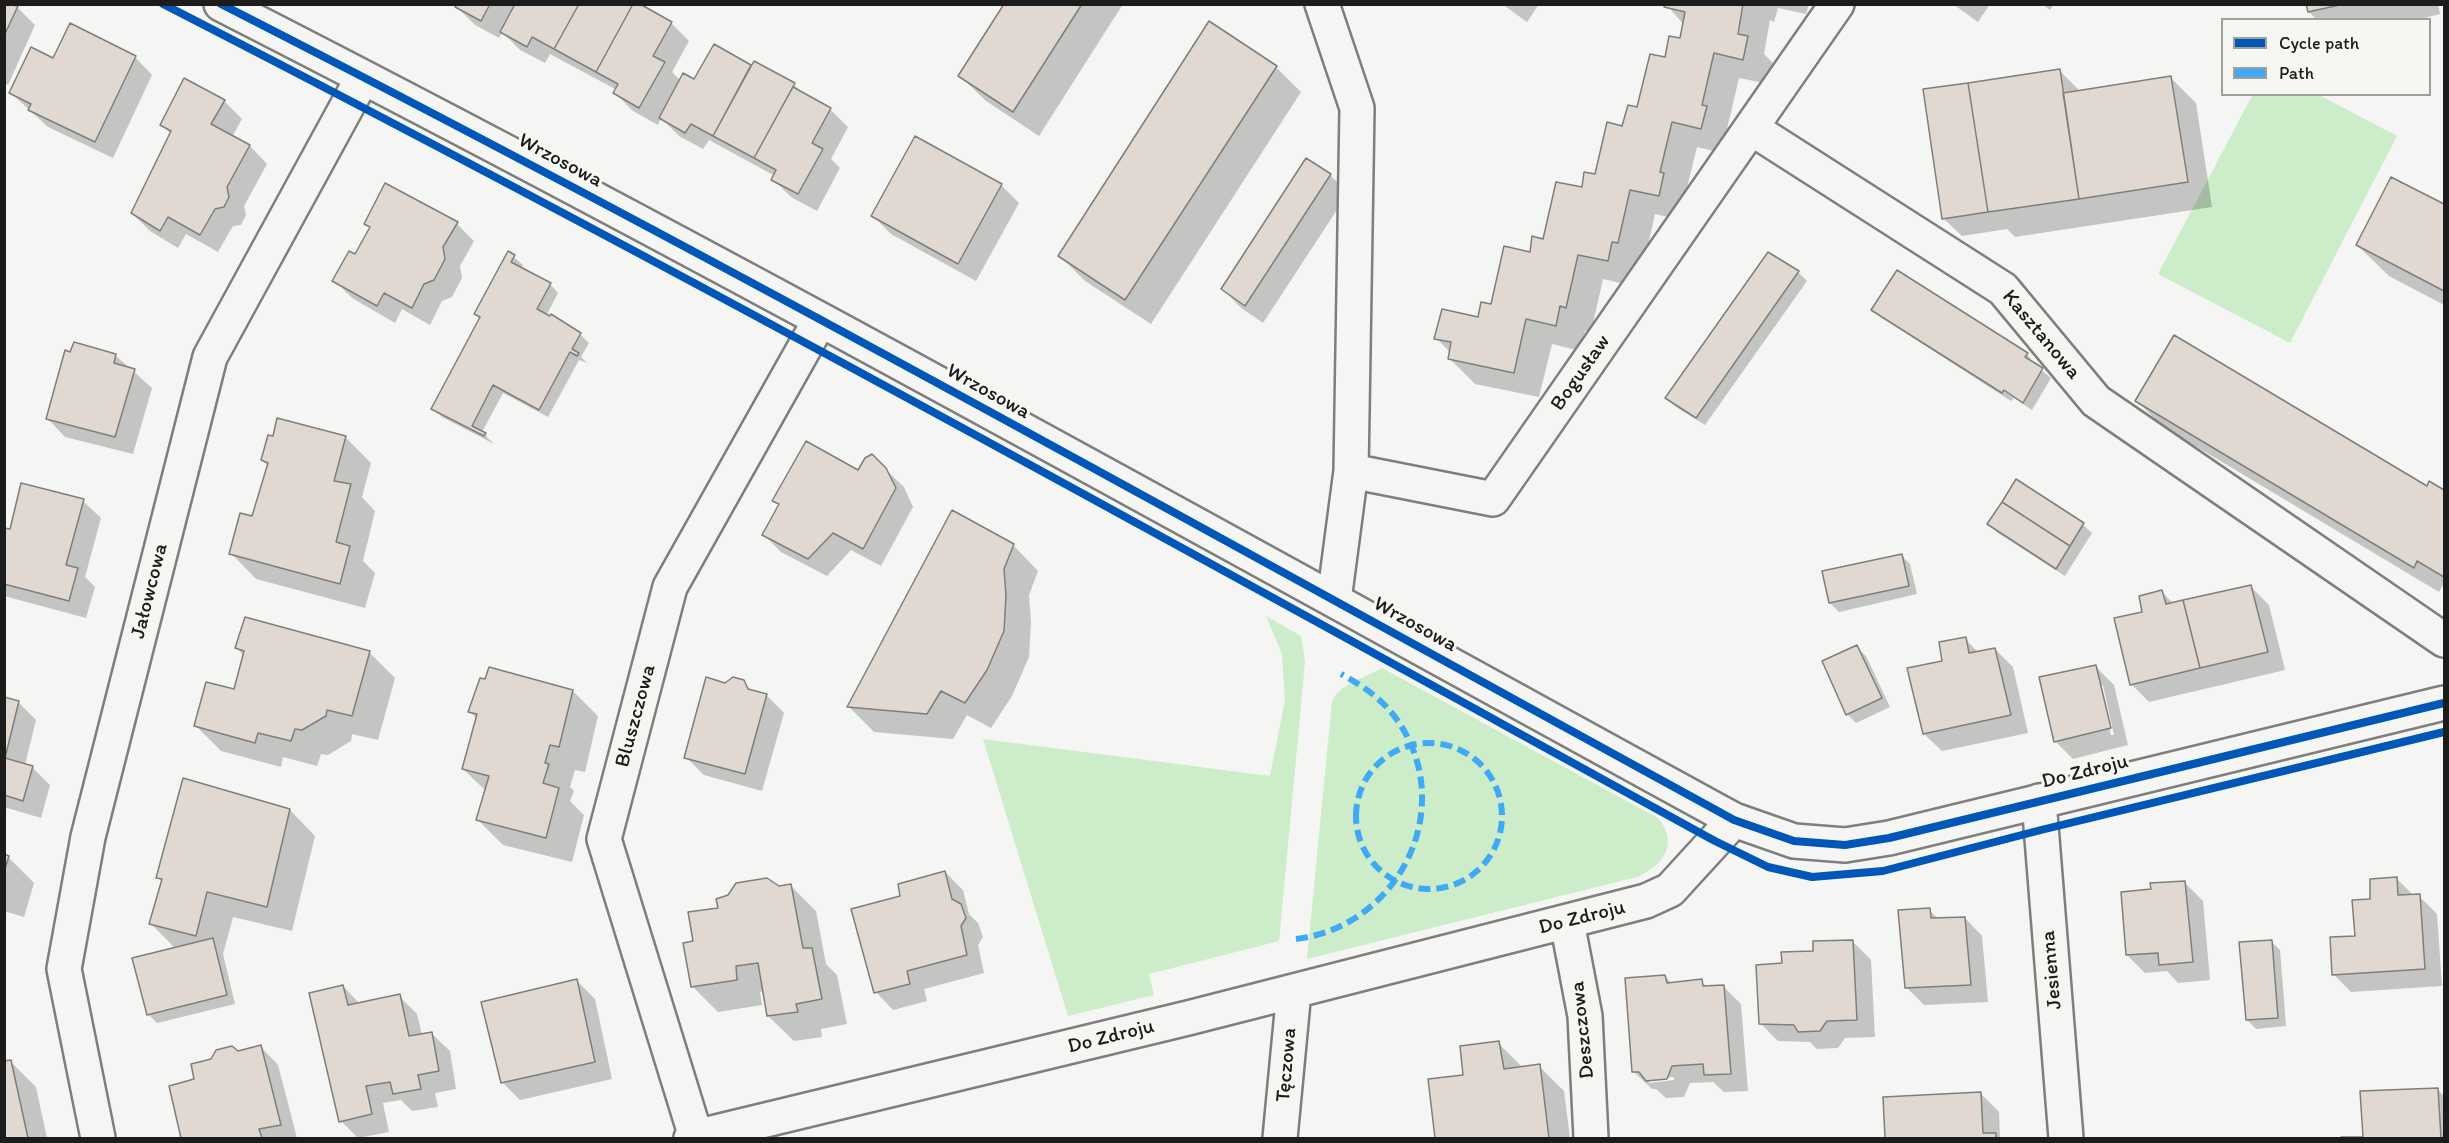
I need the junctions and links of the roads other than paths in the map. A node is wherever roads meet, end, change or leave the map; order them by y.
1 (221, 4) edge
2 (1322, 4) edge
3 (1837, 4) edge
4 (363, 77) junction
5 (1752, 128) junction
6 (820, 320) junction
7 (1351, 471) junction
8 (1334, 600) junction
9 (2445, 640) edge
10 (2445, 703) edge
11 (2039, 801) junction
12 (1734, 820) junction
13 (1567, 922) junction
14 (1294, 991) junction
15 (98, 1138) edge
16 (694, 1138) edge
17 (1280, 1138) edge
18 (1591, 1138) edge
19 (2066, 1138) edge

1 - 4 street, Wrzosowa
2 - 7 street
3 - 5 street
4 - 6 street, Wrzosowa
4 - 15 street, Jałowcowa
5 - 7 street, Bogusław
5 - 9 street, Kasztanowa
6 - 8 street, Wrzosowa
6 - 16 street, Bluszczowa
7 - 8 street
8 - 12 street, Wrzosowa
10 - 11 street, Do Zdroju
11 - 12 street, Do Zdroju
11 - 19 street, Jesienna
12 - 13 street, Do Zdroju
13 - 14 street, Do Zdroju
13 - 18 street, Deszczowa
14 - 16 street, Do Zdroju
14 - 17 street, Tęczowa

